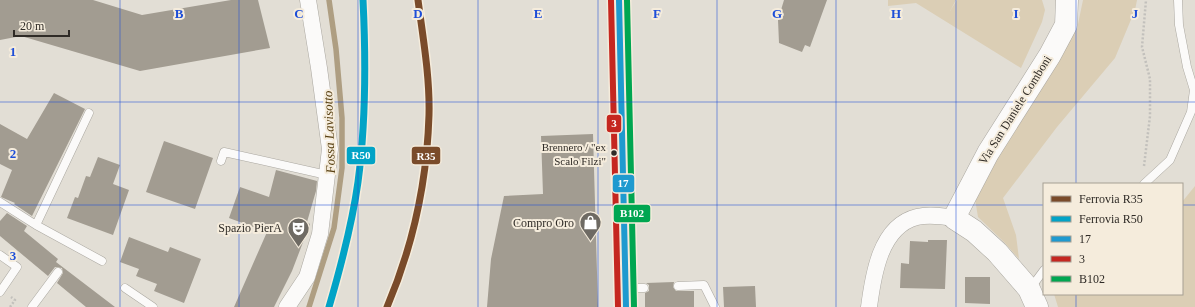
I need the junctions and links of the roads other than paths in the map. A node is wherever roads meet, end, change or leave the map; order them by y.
1 (308, 0) edge
2 (619, 0) edge
3 (1067, 0) edge
4 (1178, 0) edge
5 (89, 113) dead end
6 (221, 161) dead end
7 (327, 175) junction
8 (1145, 183) edge
9 (0, 202) edge
10 (954, 218) junction
11 (36, 225) junction
12 (0, 255) edge
13 (102, 261) dead end
14 (58, 272) dead end
15 (1043, 273) edge
16 (678, 286) dead end
17 (125, 288) dead end
18 (0, 292) edge
19 (632, 294) edge
20 (1033, 298) edge
21 (32, 307) edge
22 (153, 307) edge
23 (287, 307) edge
24 (715, 307) edge
25 (869, 307) edge

1 - 7 street
2 - 19 street
3 - 10 street, Via San Daniele Comboni
4 - 8 lane
5 - 11 lane
6 - 7 lane
7 - 23 street
9 - 11 lane
10 - 20 street
10 - 25 street
11 - 13 lane
12 - 18 lane
14 - 21 lane
15 - 20 lane
16 - 24 lane
17 - 22 lane

